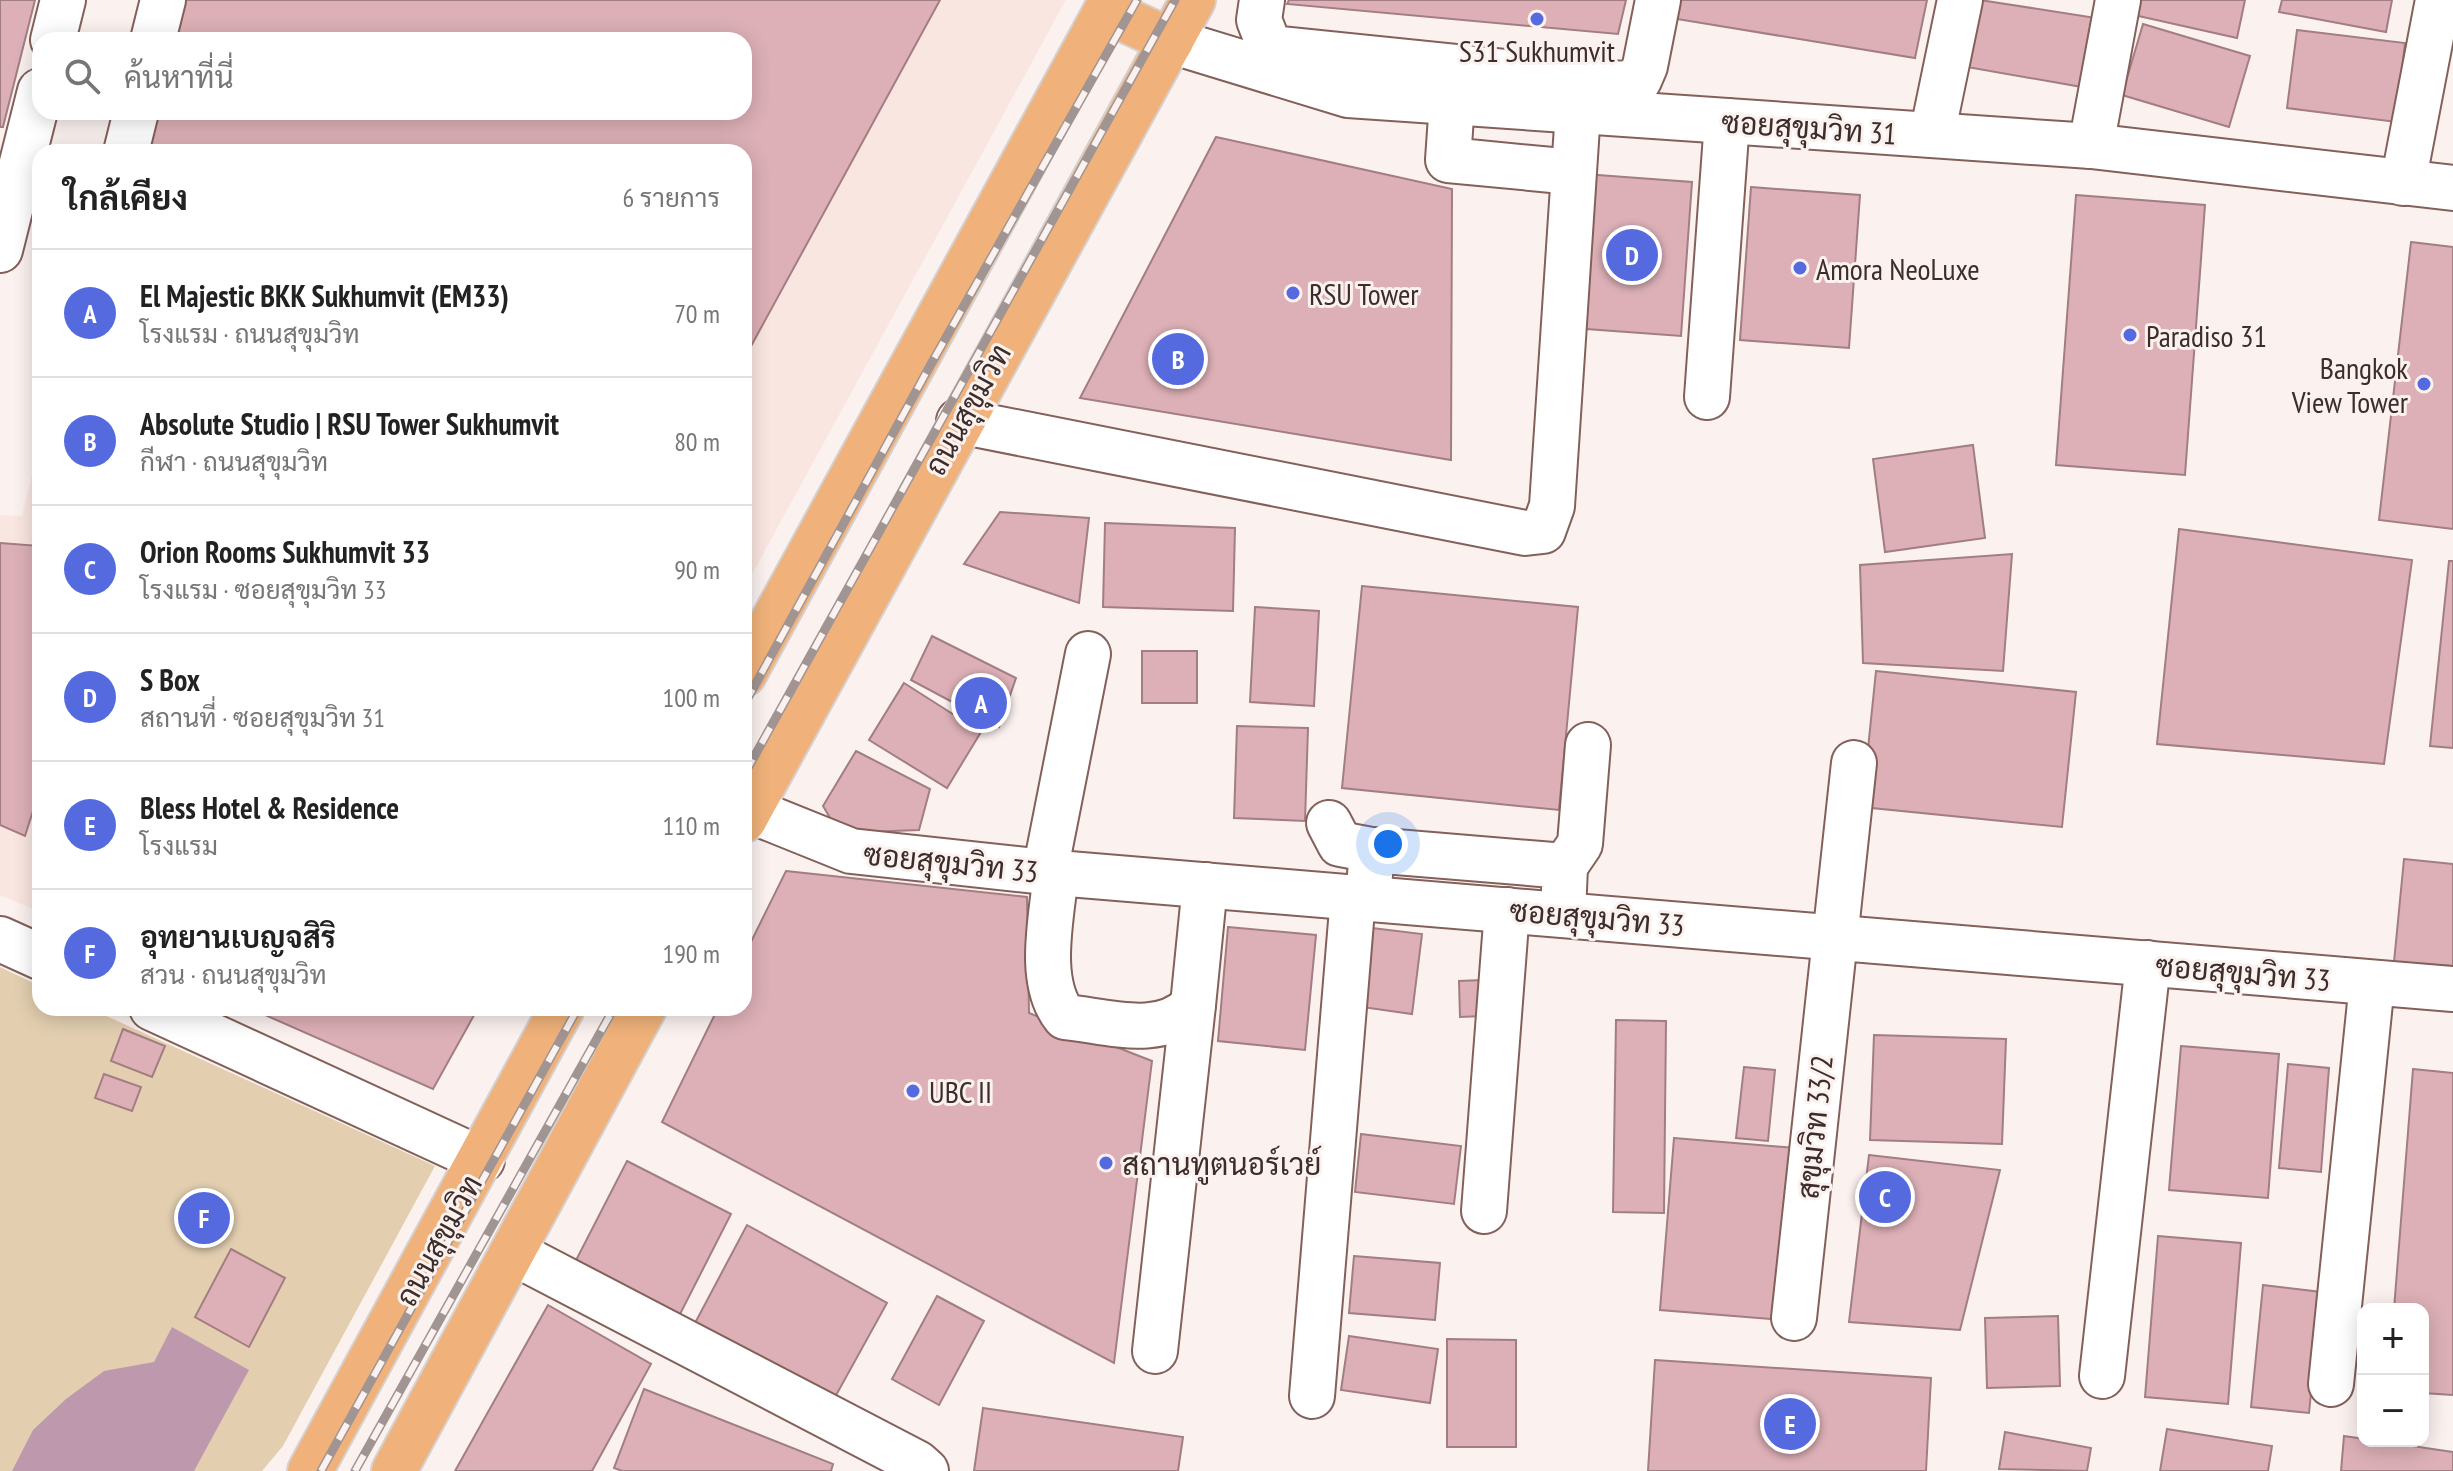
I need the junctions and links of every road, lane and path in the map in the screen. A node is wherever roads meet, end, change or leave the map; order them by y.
1 (63, 0) edge
2 (163, 0) edge
3 (1193, 0) edge
4 (1262, 0) edge
5 (1658, 0) edge
6 (1960, 0) edge
7 (2118, 0) edge
8 (2438, 0) edge
9 (1109, 5) edge
10 (55, 32) edge
11 (155, 32) edge
12 (1171, 41) junction
13 (1586, 101) junction
14 (1452, 102) junction
15 (33, 120) edge
16 (134, 120) edge
17 (1727, 121) junction
18 (1932, 135) junction
19 (128, 144) edge
20 (2091, 146) junction
21 (1573, 172) junction
22 (2403, 183) junction
23 (2453, 188) edge
24 (0, 250) edge
25 (1707, 397) dead end
26 (959, 421) junction
27 (1088, 654) dead end
28 (752, 659) edge
29 (1588, 745) dead end
30 (1854, 763) dead end
31 (752, 804) edge
32 (752, 817) edge
33 (1329, 823) dead end
34 (1372, 850) junction
35 (1565, 866) junction
36 (1052, 880) junction
37 (1204, 897) junction
38 (1360, 898) junction
39 (1507, 910) junction
40 (1563, 914) junction
41 (1834, 937) junction
42 (0, 939) edge
43 (32, 953) edge
44 (2148, 963) junction
45 (2372, 983) junction
46 (2453, 989) edge
47 (1193, 1005) junction
48 (169, 1016) edge
49 (558, 1016) edge
50 (640, 1016) edge
51 (482, 1160) junction
52 (1484, 1211) dead end
53 (514, 1253) junction
54 (1794, 1318) dead end
55 (1155, 1351) dead end
56 (2102, 1376) dead end
57 (2331, 1384) dead end
58 (1312, 1396) dead end
59 (310, 1471) edge
60 (394, 1471) edge
61 (926, 1471) edge

1 - 10 street
2 - 11 street
3 - 12 main road, ถนนสุขุมวิท
4 - 13 street
5 - 13 street
6 - 18 street
7 - 20 street
8 - 22 street
9 - 12 main road
9 - 28 main road
12 - 14 street, ซอยสุขุมวิท 31
12 - 26 main road, ถนนสุขุมวิท
13 - 14 street, ซอยสุขุมวิท 31
13 - 17 street, ซอยสุขุมวิท 31
13 - 21 street
14 - 21 street
15 - 24 street
16 - 19 street
17 - 18 street, ซอยสุขุมวิท 31
17 - 25 street
18 - 20 street, ซอยสุขุมวิท 31
20 - 22 street, ซอยสุขุมวิท 31
21 - 26 street
22 - 23 street, ซอยสุขุมวิท 31
26 - 31 main road, ถนนสุขุมวิท
27 - 36 street
29 - 35 street
30 - 41 street, สุขุมวิท 33/2
32 - 36 street, ซอยสุขุมวิท 33
33 - 34 street
34 - 35 street
34 - 38 street
35 - 40 street
36 - 37 street, ซอยสุขุมวิท 33
36 - 47 street
37 - 38 street, ซอยสุขุมวิท 33
37 - 47 street
38 - 39 street, ซอยสุขุมวิท 33
38 - 58 street
39 - 40 street, ซอยสุขุมวิท 33
39 - 52 street
40 - 41 street, ซอยสุขุมวิท 33
41 - 44 street, ซอยสุขุมวิท 33
41 - 54 street, สุขุมวิท 33/2
42 - 43 street
44 - 45 street, ซอยสุขุมวิท 33
44 - 56 street
45 - 46 street, ซอยสุขุมวิท 33
45 - 57 street
47 - 55 street
48 - 51 street
49 - 51 main road, ถนนสุขุมวิท
50 - 53 main road
51 - 59 main road, ถนนสุขุมวิท
53 - 60 main road
53 - 61 street

